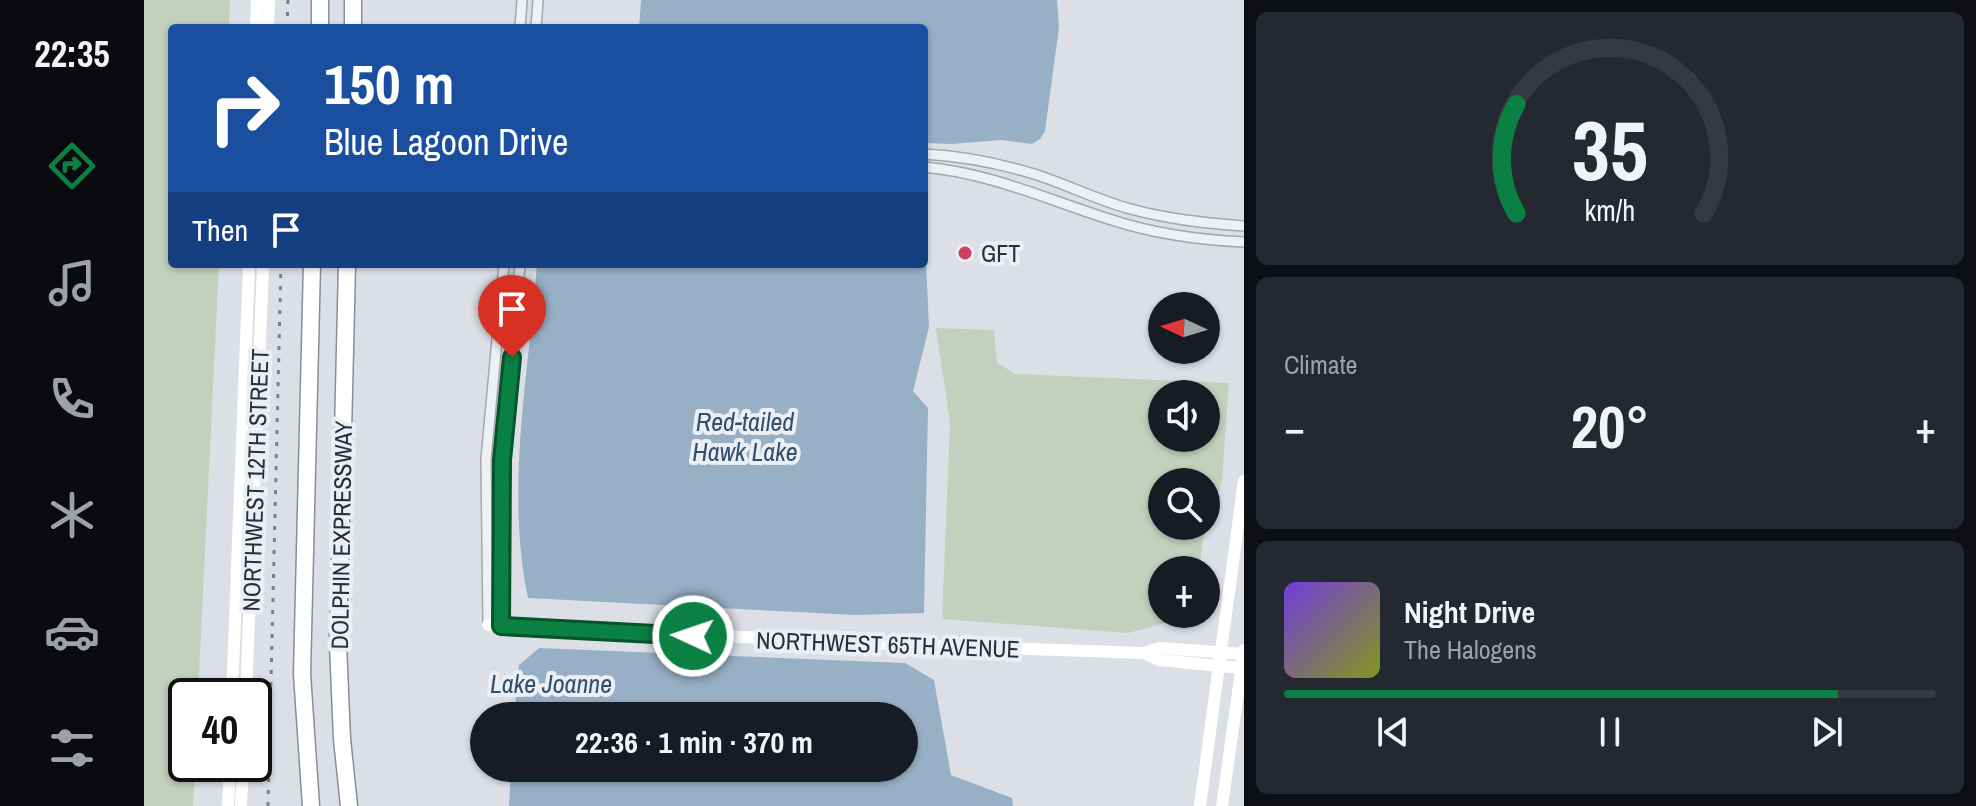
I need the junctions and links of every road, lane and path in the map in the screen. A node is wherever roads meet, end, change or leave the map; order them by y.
1 (257, 0) edge
2 (269, 0) edge
3 (320, 0) edge
4 (353, 0) edge
5 (522, 0) edge
6 (538, 0) edge
7 (256, 24) edge
8 (268, 24) edge
9 (320, 24) edge
10 (353, 24) edge
11 (520, 24) edge
12 (536, 24) edge
13 (928, 154) edge
14 (928, 168) edge
15 (1244, 226) edge
16 (1244, 242) edge
17 (249, 268) edge
18 (263, 268) edge
19 (312, 268) edge
20 (347, 268) edge
21 (504, 268) edge
22 (520, 268) edge
23 (1244, 481) edge
24 (494, 625) junction
25 (1244, 652) edge
26 (1221, 659) junction
27 (1241, 668) junction
28 (233, 678) edge
29 (247, 678) edge
30 (342, 739) junction
31 (229, 782) edge
32 (242, 782) edge
33 (228, 806) edge
34 (241, 806) edge
35 (311, 806) edge
36 (349, 806) edge
37 (360, 806) edge
38 (1200, 806) edge
39 (1222, 806) edge

1 - 7 main road
2 - 8 main road
3 - 9 highway
4 - 10 highway
5 - 11 street
6 - 12 street
13 - 15 street
14 - 16 street
17 - 28 main road, NORTHWEST 12TH STREET
18 - 29 main road, NORTHWEST 12TH STREET
19 - 35 highway, DOLPHIN EXPRESSWAY
20 - 30 highway, DOLPHIN EXPRESSWAY
21 - 24 street
22 - 24 street
23 - 26 main road
24 - 26 main road, NORTHWEST 65TH AVENUE
25 - 26 main road, NORTHWEST 65TH AVENUE
25 - 27 main road
26 - 27 main road, NORTHWEST 65TH AVENUE
26 - 38 main road
27 - 39 main road
30 - 36 highway, DOLPHIN EXPRESSWAY
30 - 37 highway
31 - 33 main road
32 - 34 main road

